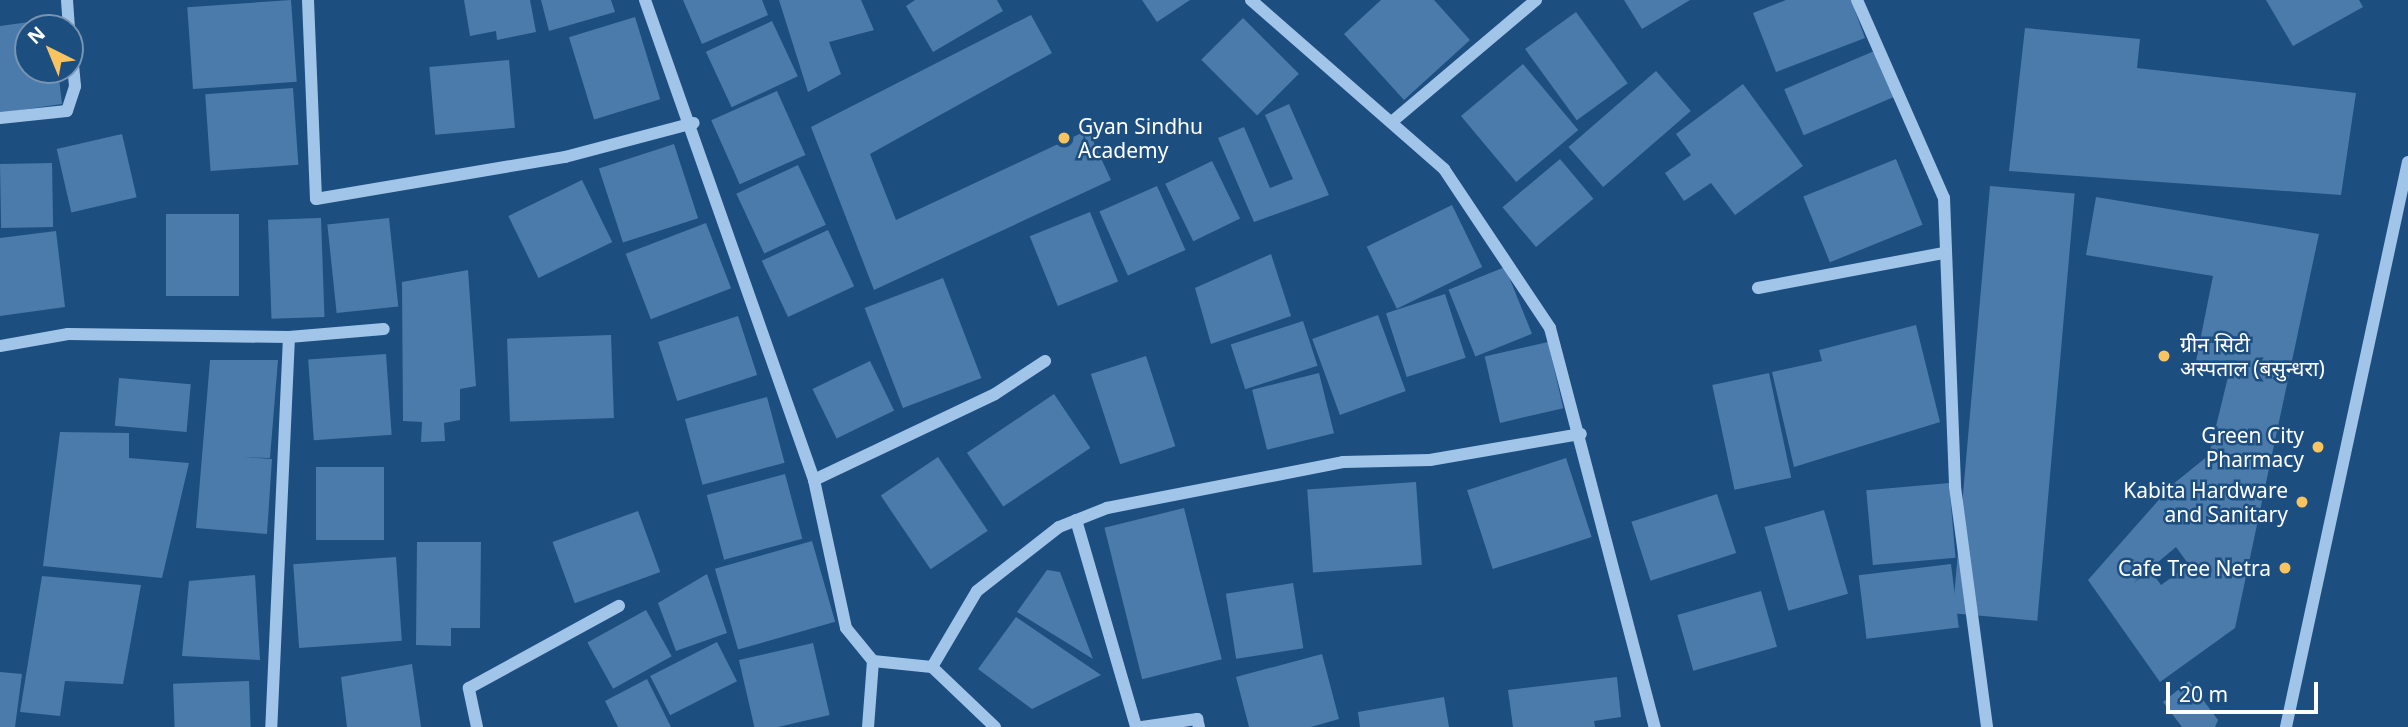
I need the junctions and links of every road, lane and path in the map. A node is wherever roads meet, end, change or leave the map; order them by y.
1 (307, 0) edge
2 (645, 0) edge
3 (1251, 0) edge
4 (1536, 0) edge
5 (1857, 0) edge
6 (75, 84) edge
7 (0, 118) edge
8 (1394, 120) junction
9 (694, 123) junction
10 (2408, 162) edge
11 (1942, 253) junction
12 (1758, 288) dead end
13 (384, 329) dead end
14 (289, 337) junction
15 (0, 346) edge
16 (1045, 361) dead end
17 (1581, 434) junction
18 (814, 480) junction
19 (1076, 520) junction
20 (619, 606) dead end
21 (873, 661) junction
22 (932, 667) junction
23 (271, 727) edge
24 (477, 727) edge
25 (868, 727) edge
26 (995, 727) edge
27 (1136, 727) edge
28 (1142, 727) edge
29 (1199, 727) edge
30 (1655, 727) edge
31 (1987, 727) edge
32 (2286, 727) edge

1 - 9 street
2 - 9 street
3 - 8 street
4 - 8 street
5 - 11 street
6 - 7 street
8 - 17 street
9 - 18 street
10 - 32 street
11 - 12 street
11 - 31 street
13 - 14 street
14 - 15 street
14 - 23 street
16 - 18 street
17 - 19 street
17 - 30 street
18 - 21 street
19 - 22 street
19 - 27 street
20 - 24 street
21 - 22 street
21 - 25 street
22 - 26 street
28 - 29 street

